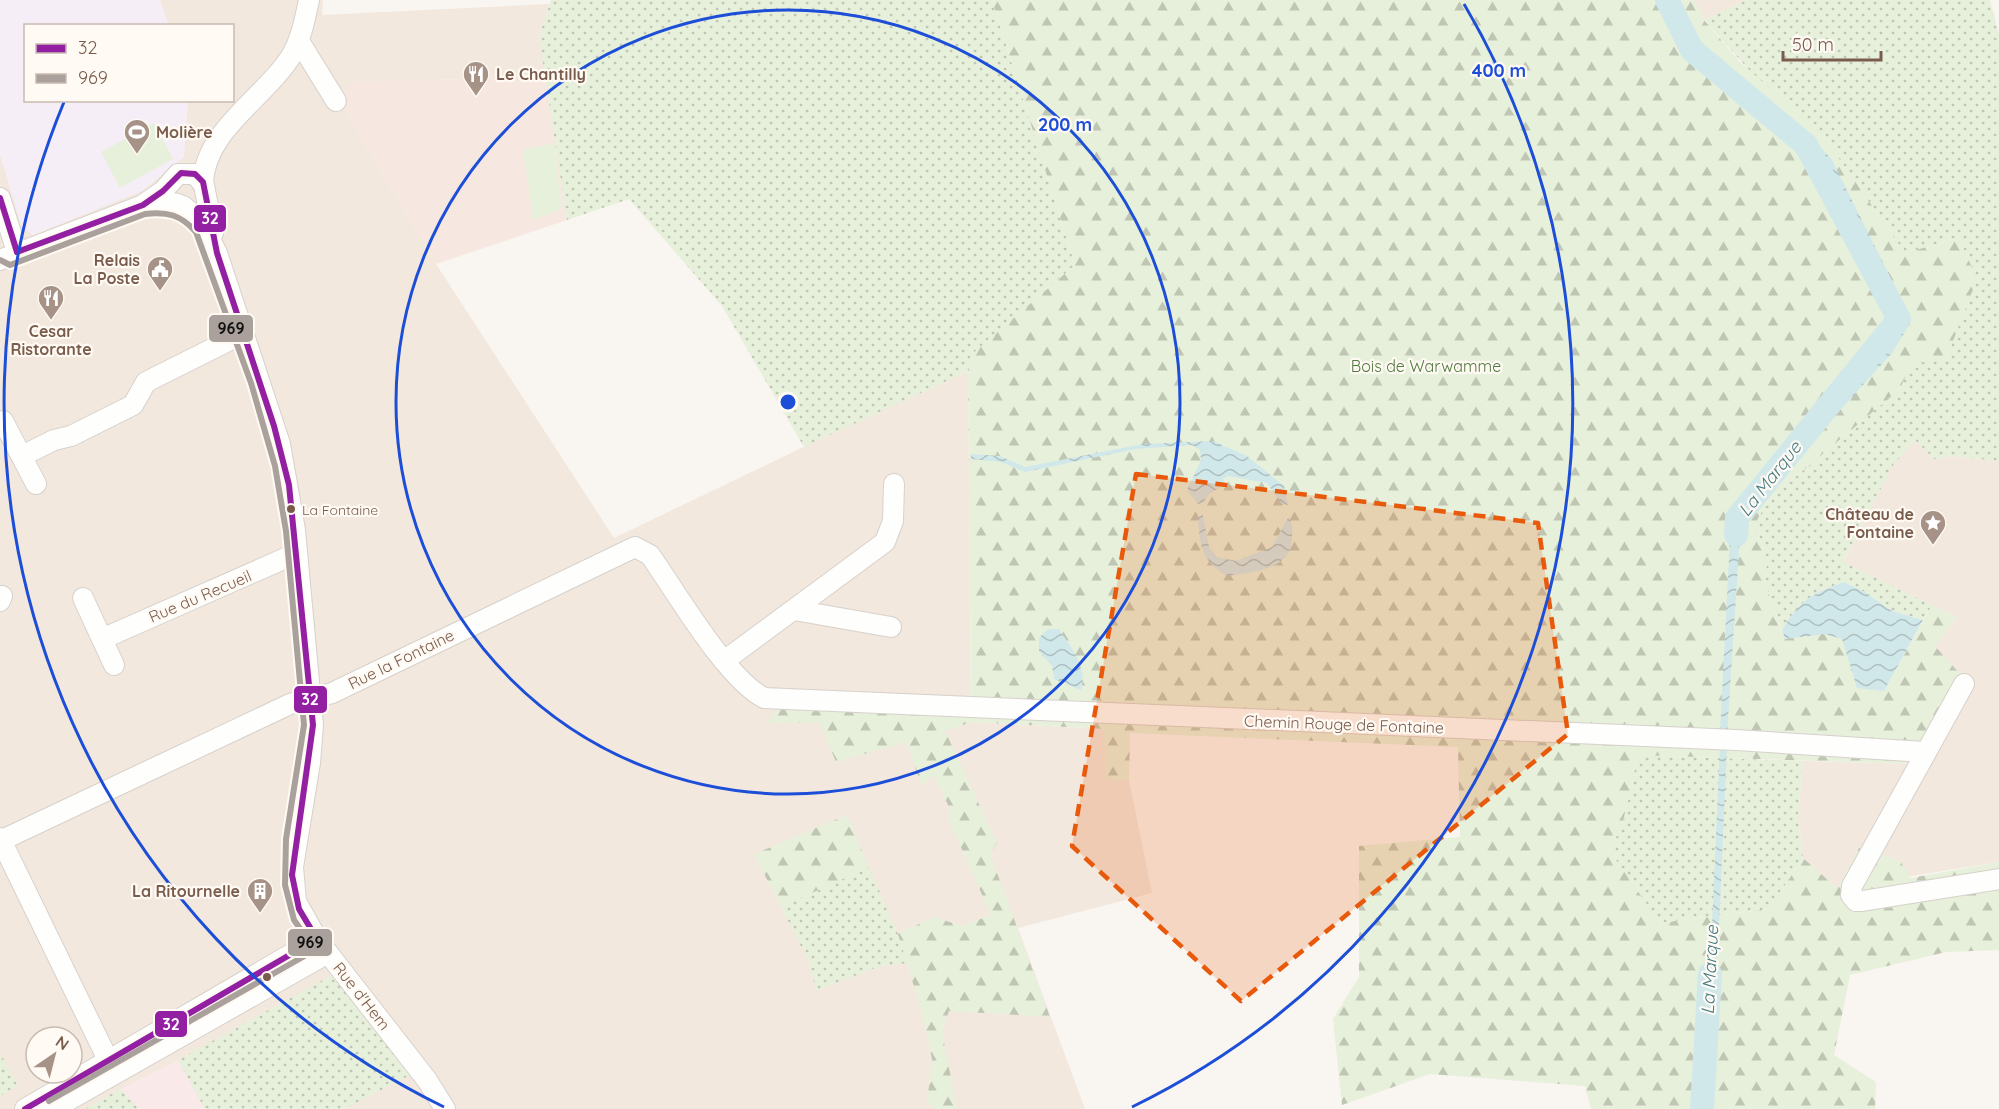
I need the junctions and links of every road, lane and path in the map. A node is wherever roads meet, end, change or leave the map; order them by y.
1 (309, 0) edge
2 (299, 41) junction
3 (336, 101) dead end
4 (218, 139) junction
5 (177, 177) junction
6 (203, 186) junction
7 (0, 198) edge
8 (143, 205) junction
9 (181, 205) junction
10 (0, 226) edge
11 (217, 253) junction
12 (8, 256) edge
13 (244, 333) junction
14 (3, 421) dead end
15 (22, 456) junction
16 (894, 483) dead end
17 (36, 484) dead end
18 (297, 553) junction
19 (82, 598) dead end
20 (794, 610) junction
21 (891, 627) dead end
22 (102, 639) junction
23 (724, 661) junction
24 (114, 665) dead end
25 (1964, 684) dead end
26 (312, 698) junction
27 (764, 698) joint
28 (1925, 752) junction
29 (0, 840) edge
30 (1999, 879) edge
31 (323, 946) junction
32 (110, 1066) junction
33 (25, 1109) edge
34 (53, 1109) edge
35 (445, 1109) edge

1 - 2 street
2 - 3 street
2 - 4 street
4 - 5 street
4 - 6 street
5 - 6 street
5 - 8 street
5 - 9 street
6 - 9 street
6 - 11 street
7 - 12 street
8 - 9 street
8 - 12 street
9 - 11 street
10 - 12 street
11 - 13 street
13 - 15 street
13 - 18 street
14 - 15 street
15 - 17 street
16 - 20 street
18 - 22 street, Rue du Recueil
18 - 26 street
19 - 22 street
20 - 21 street
20 - 23 street
22 - 24 street
23 - 26 street, Rue la Fontaine
23 - 27 street, Rue la Fontaine
25 - 28 street
26 - 29 street, Rue la Fontaine
26 - 31 street, Rue d'Hem
27 - 28 street, Chemin Rouge de Fontaine
28 - 30 street
29 - 32 street
31 - 32 street
31 - 35 street, Rue d'Hem
32 - 33 street
32 - 34 street

